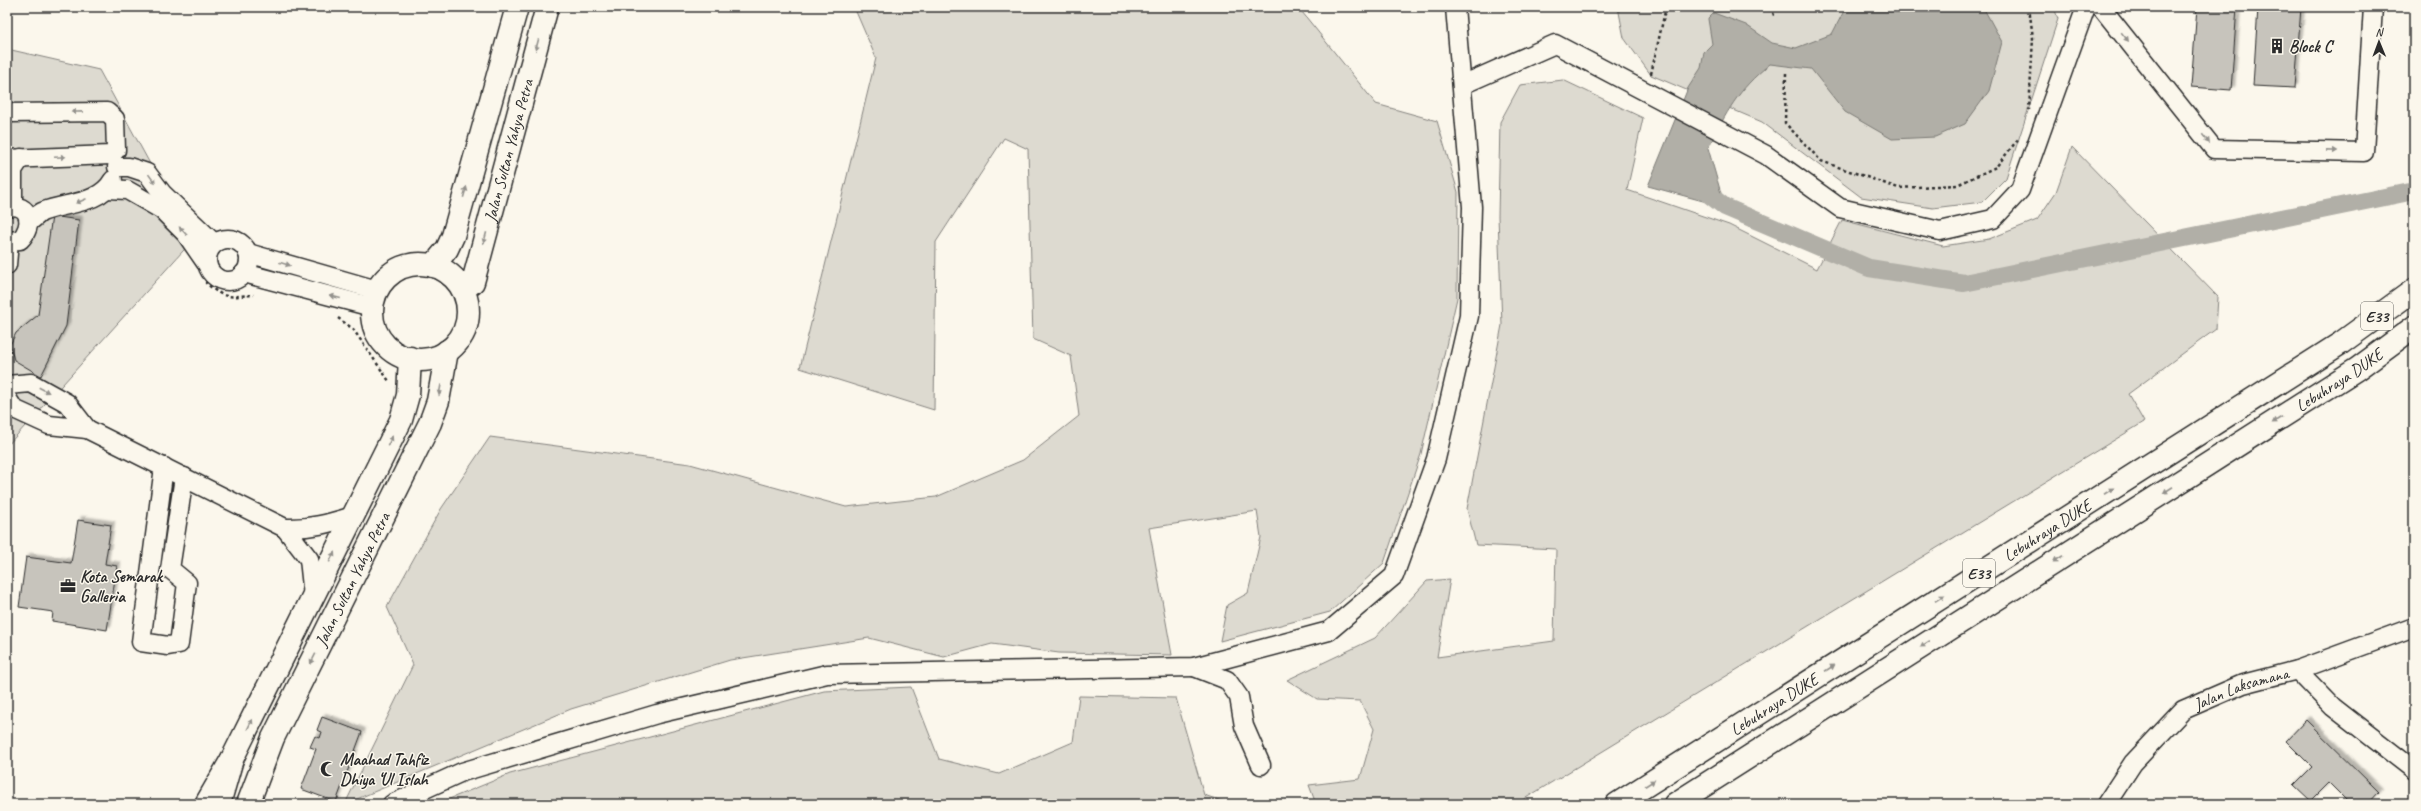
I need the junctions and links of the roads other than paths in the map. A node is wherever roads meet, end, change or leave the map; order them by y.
1 (517, 7) edge
2 (547, 7) edge
3 (1455, 7) edge
4 (2086, 7) edge
5 (2101, 7) edge
6 (2373, 7) edge
7 (1462, 85) junction
8 (7, 113) edge
9 (14, 158) edge
10 (114, 161) junction
11 (108, 189) junction
12 (10, 206) edge
13 (30, 221) junction
14 (8, 241) edge
15 (214, 243) junction
16 (248, 254) junction
17 (7, 265) edge
18 (207, 266) junction
19 (433, 266) junction
20 (244, 273) junction
21 (463, 290) junction
22 (2414, 290) edge
23 (375, 299) junction
24 (2414, 327) edge
25 (447, 351) junction
26 (410, 358) junction
27 (7, 385) edge
28 (7, 398) edge
29 (87, 429) junction
30 (164, 467) junction
31 (184, 477) junction
32 (353, 516) junction
33 (285, 528) junction
34 (313, 596) junction
35 (2414, 628) edge
36 (1194, 668) junction
37 (2297, 670) junction
38 (232, 759) junction
39 (1261, 765) dead end
40 (2414, 770) edge
41 (253, 800) edge
42 (206, 804) edge
43 (219, 804) edge
44 (392, 804) edge
45 (1617, 804) edge
46 (1675, 804) edge
47 (2106, 804) edge

19 -> 1 main road, Jalan Sultan Yahya Petra
2 -> 21 main road, Jalan Sultan Yahya Petra
3 - 7 street
4 - 7 street
5 -> 6 street
7 - 36 street
10 -> 8 street
9 -> 10 street
9 - 12 street
10 - 11 street
10 -> 15 street
11 -> 13 street
18 -> 11 street
12 - 13 street
13 - 14 street
14 - 17 street
15 - 16 street
15 - 18 street
16 - 20 street
16 -> 23 street
18 - 20 street
19 - 21 main road
19 - 23 main road
23 -> 20 street
21 - 25 main road
45 -> 22 main road, Lebuhraya DUKE / E33
23 - 26 main road
24 -> 46 main road, Lebuhraya DUKE / E33
25 - 26 main road
25 -> 41 main road, Jalan Sultan Yahya Petra
32 -> 26 main road, Jalan Sultan Yahya Petra
27 -> 29 street
28 - 29 street
29 - 30 street
30 - 31 street
30 - 31 street
31 - 33 street
32 - 33 street
34 -> 32 main road, Jalan Sultan Yahya Petra
33 - 34 street
38 -> 34 main road, Jalan Sultan Yahya Petra
35 - 37 street, Jalan Laksamana
36 - 39 street
36 - 44 street
37 - 40 street
37 - 47 street, Jalan Laksamana
38 - 42 main road
38 - 43 main road, Jalan Sultan Yahya Petra

